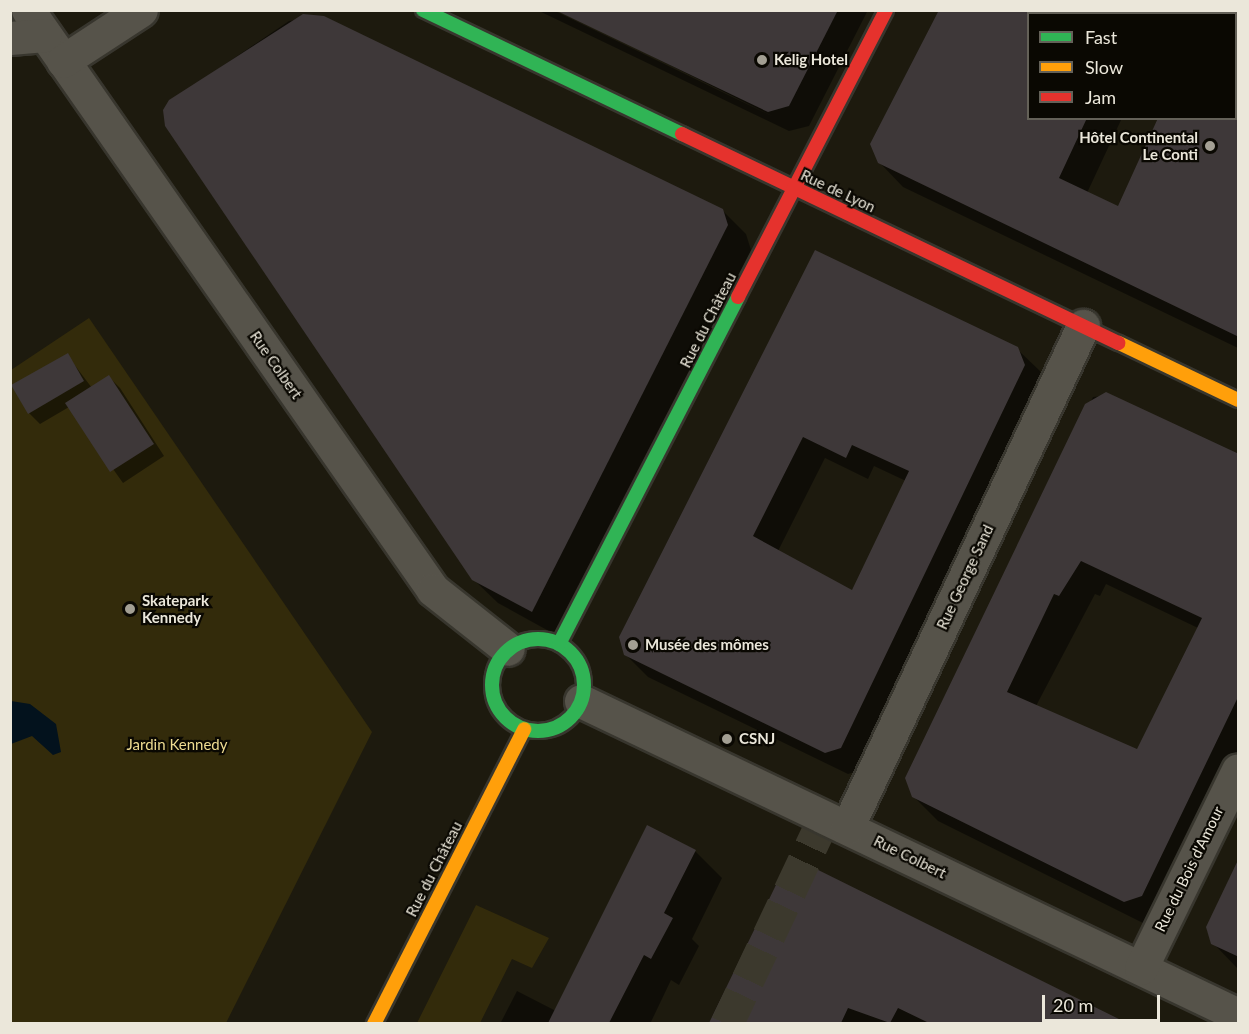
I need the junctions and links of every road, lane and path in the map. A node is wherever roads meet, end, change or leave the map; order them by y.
1 (21, 10) edge
2 (141, 10) edge
3 (423, 10) edge
4 (886, 10) edge
5 (10, 18) edge
6 (37, 23) edge
7 (10, 38) edge
8 (63, 61) junction
9 (794, 188) junction
10 (1083, 326) junction
11 (1239, 400) edge
12 (559, 644) junction
13 (508, 650) junction
14 (581, 701) junction
15 (525, 729) junction
16 (1239, 770) edge
17 (847, 828) junction
18 (1141, 968) junction
19 (1239, 1014) edge
20 (374, 1023) edge

1 - 5 street
2 - 8 street
3 - 9 main road, Rue de Lyon
4 - 9 main road, Rue du Château
6 - 7 street
6 - 8 street, Rue Colbert
8 - 13 street, Rue Colbert
9 - 10 main road, Rue de Lyon
9 - 12 main road, Rue du Château
10 - 11 main road, Rue de Lyon
10 - 17 street, Rue George Sand
12 - 13 main road
12 - 14 main road
13 - 15 main road
14 - 15 main road
14 - 17 street, Rue Colbert
15 - 20 main road, Rue du Château
16 - 18 street, Rue du Bois d'Amour
17 - 18 street, Rue Colbert
18 - 19 street, Rue Colbert

